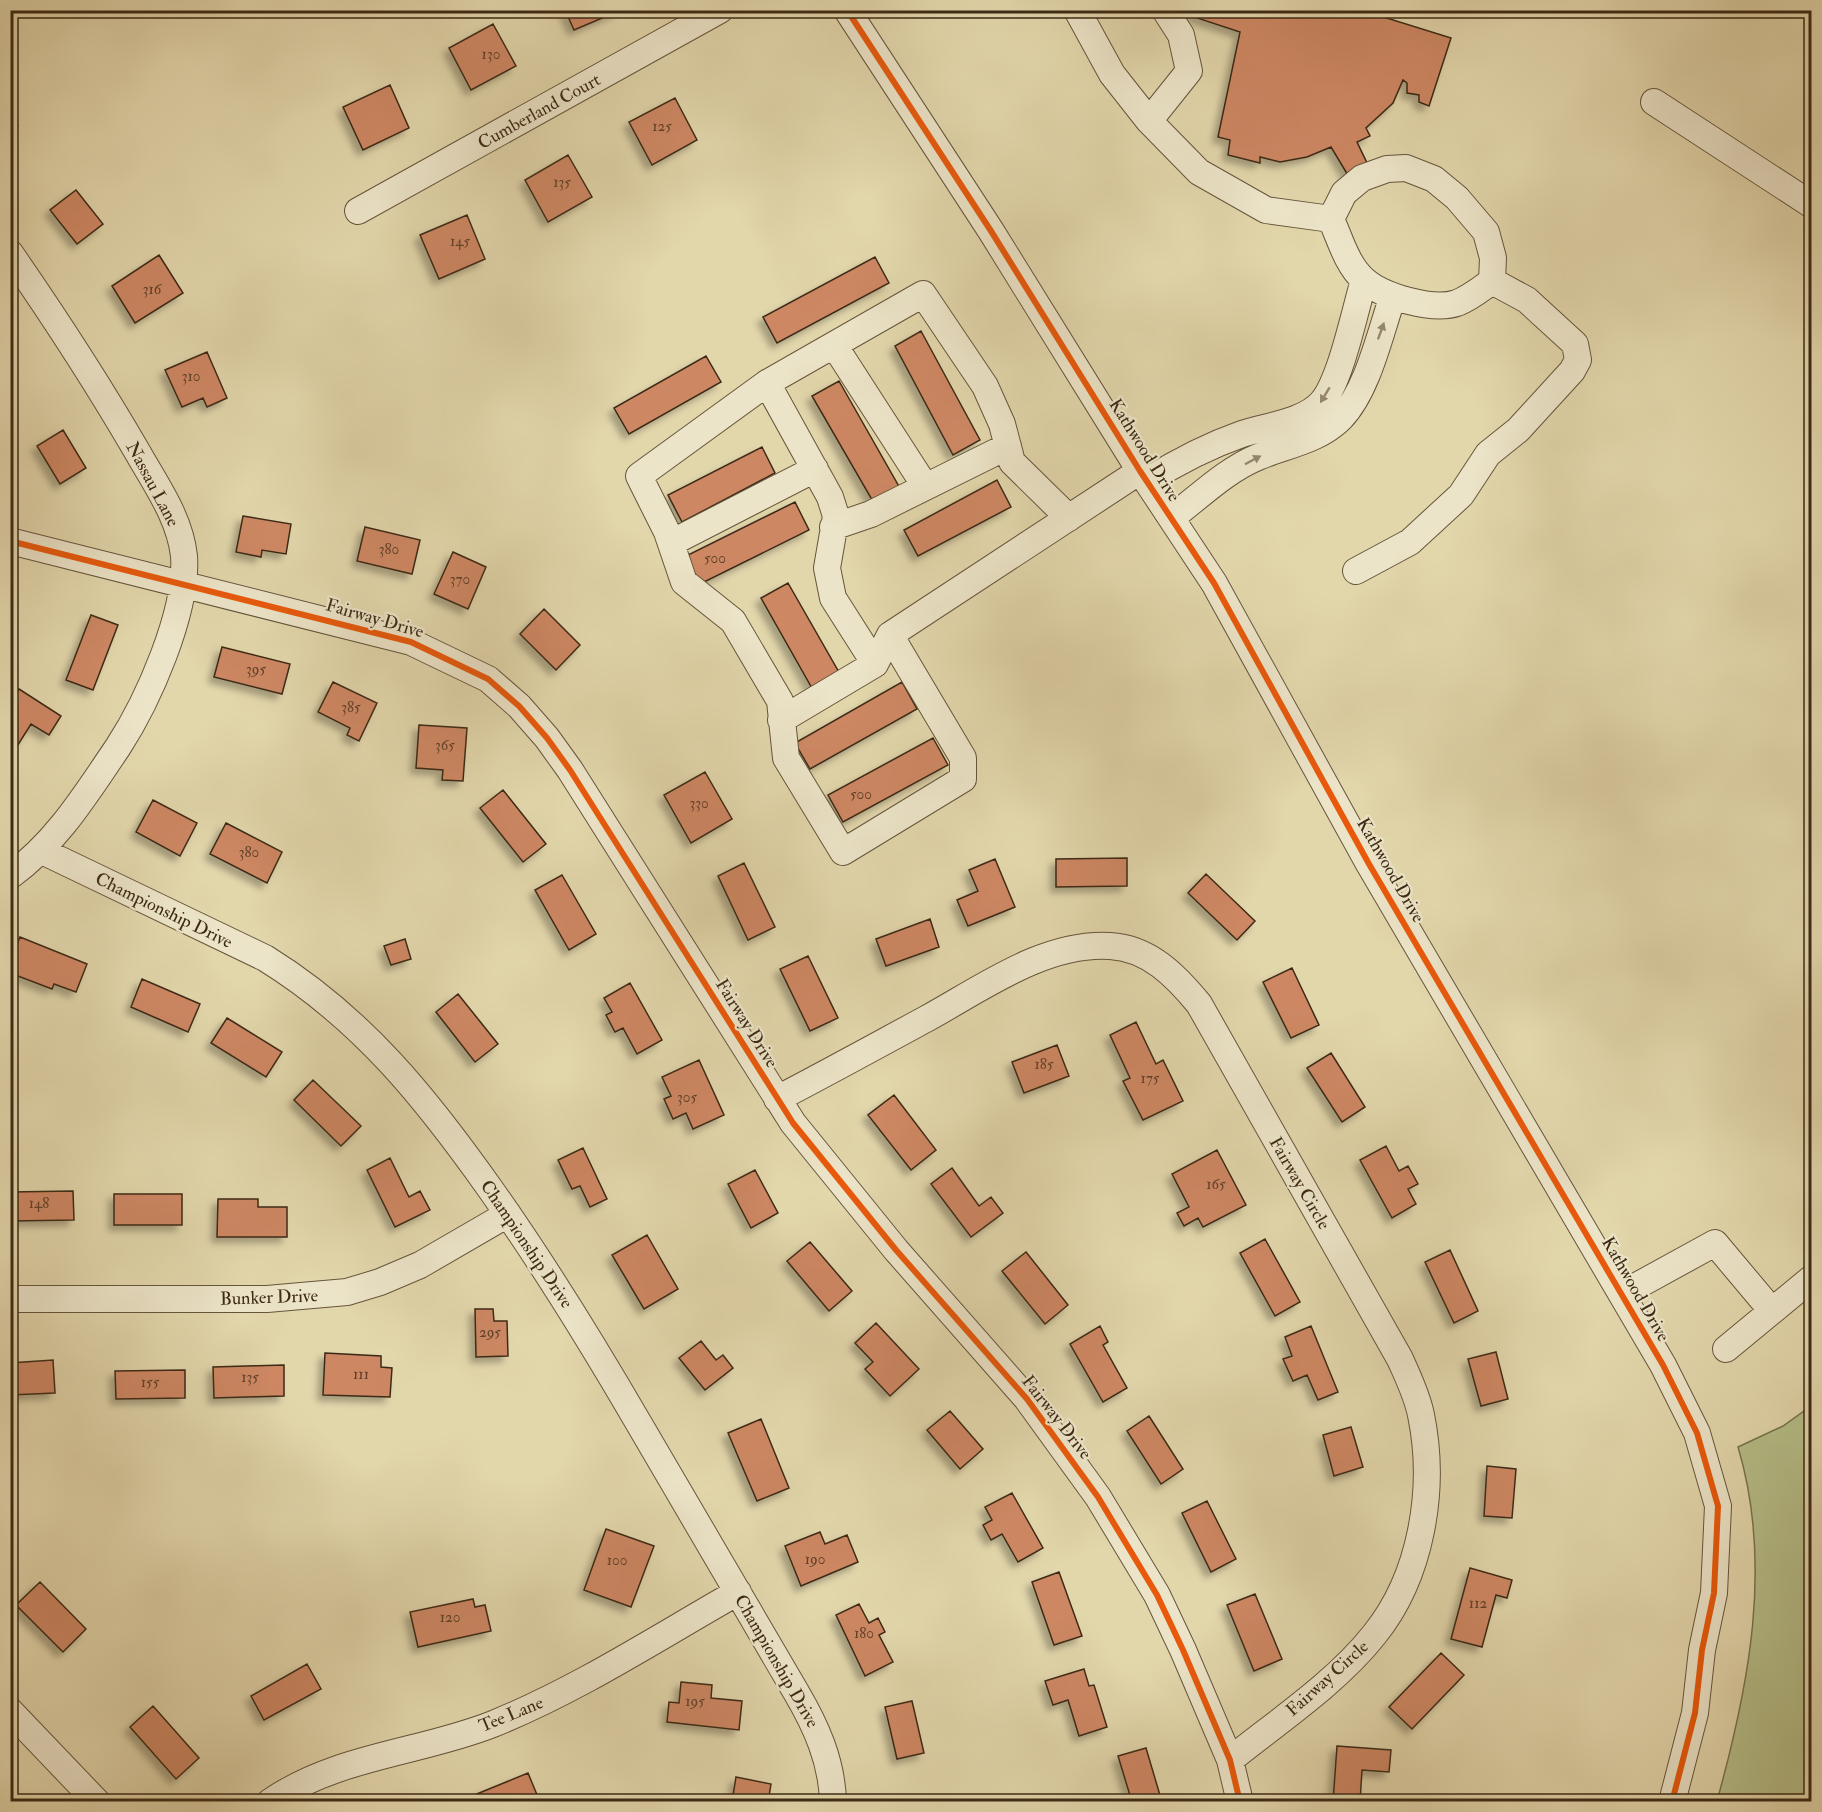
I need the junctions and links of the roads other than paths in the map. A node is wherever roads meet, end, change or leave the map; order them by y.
1 (720, 10) edge
2 (847, 10) edge
3 (1077, 10) edge
4 (1165, 10) edge
5 (1654, 102) dead end
6 (1149, 121) junction
7 (1812, 205) edge
8 (358, 211) dead end
9 (1331, 219) junction
10 (10, 253) edge
11 (1364, 280) junction
12 (1492, 281) junction
13 (1394, 296) junction
14 (834, 345) junction
15 (767, 383) junction
16 (1008, 446) junction
17 (1204, 449) junction
18 (815, 469) junction
19 (1144, 476) junction
20 (1223, 478) junction
21 (925, 486) junction
22 (1069, 518) junction
23 (1171, 518) junction
24 (833, 527) junction
25 (10, 540) edge
26 (670, 543) junction
27 (1356, 571) dead end
28 (182, 585) junction
29 (890, 635) junction
30 (874, 664) junction
31 (781, 720) junction
32 (42, 851) junction
33 (10, 876) edge
34 (777, 1099) junction
35 (508, 1214) junction
36 (1812, 1278) edge
37 (1622, 1294) junction
38 (10, 1299) edge
39 (1772, 1311) junction
40 (1726, 1349) dead end
41 (738, 1592) junction
42 (10, 1711) edge
43 (1230, 1760) junction
44 (98, 1802) edge
45 (270, 1802) edge
46 (833, 1802) edge
47 (1240, 1802) edge
48 (1672, 1802) edge

1 - 8 street, Cumberland Court
2 - 19 street, Kathwood Drive
3 - 6 street
4 - 6 street
5 - 7 street
6 - 9 street
9 - 11 street
9 - 12 street
10 - 28 street, Nassau Lane
11 - 13 street
11 -> 17 street
12 - 13 street
12 - 27 street
20 -> 13 street
14 - 15 street
14 - 16 street
14 - 21 street
15 - 18 street
15 - 26 street
16 - 21 street
16 - 22 street
17 - 19 street
17 - 20 street
18 - 24 street
18 - 26 street
19 - 22 street
19 - 23 street, Kathwood Drive
20 - 23 street
21 - 24 street
22 - 29 street
23 - 37 street, Kathwood Drive
24 - 30 street
25 - 28 street, Fairway Drive
26 - 31 street
28 - 32 street, Nassau Lane
28 - 34 street, Fairway Drive
29 - 30 street
29 - 31 street
30 - 31 street
32 - 33 street, Nassau Lane
32 - 35 street, Championship Drive
34 - 43 street, Fairway Drive
34 - 43 street, Fairway Circle
35 - 38 street, Bunker Drive
35 - 41 street, Championship Drive
36 - 39 street
37 - 39 street
37 - 48 street, Kathwood Drive
39 - 40 street
41 - 45 street, Tee Lane
41 - 46 street, Championship Drive
42 - 44 street
43 - 47 street, Fairway Drive

